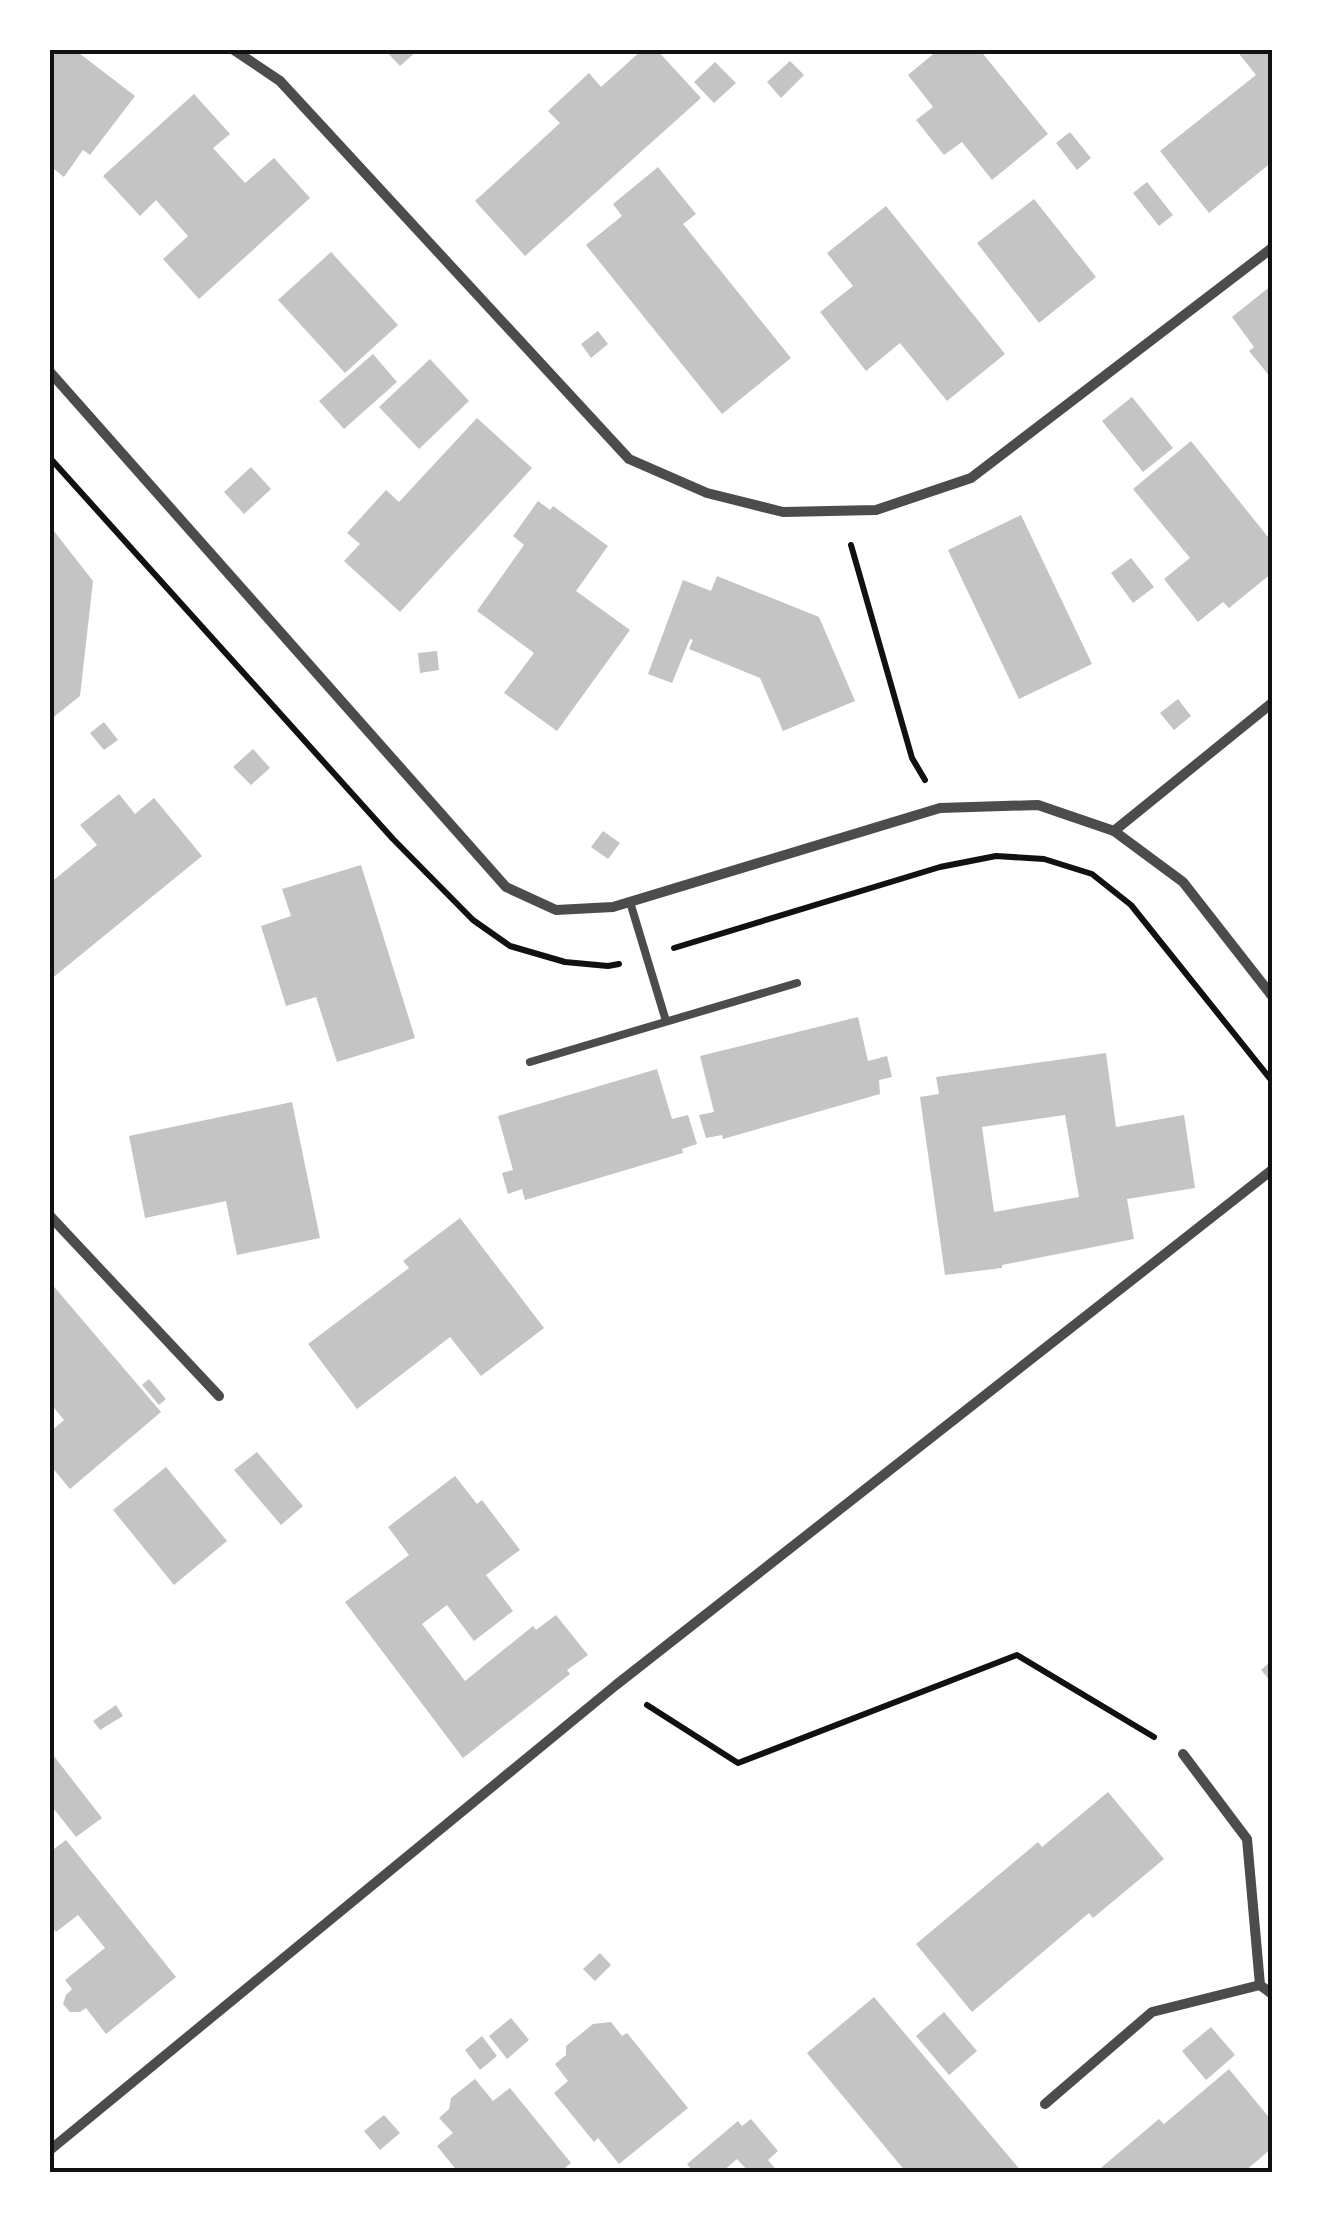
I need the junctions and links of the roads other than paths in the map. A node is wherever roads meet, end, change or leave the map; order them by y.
1 (234, 50) edge
2 (1272, 248) edge
3 (50, 372) edge
4 (1272, 703) edge
5 (1114, 830) junction
6 (630, 902) junction
7 (796, 983) dead end
8 (1272, 996) edge
9 (666, 1022) junction
10 (530, 1062) dead end
11 (1272, 1170) edge
12 (50, 1216) edge
13 (219, 1396) dead end
14 (1183, 1754) road end
15 (1260, 1985) junction
16 (1272, 1994) edge
17 (1044, 2104) dead end
18 (50, 2150) edge

1 - 2 street
3 - 6 street
4 - 5 street
5 - 6 street
5 - 8 street
6 - 9 lane
7 - 9 lane
9 - 10 lane
11 - 18 street
12 - 13 street
14 - 15 street
15 - 16 street
15 - 17 street

